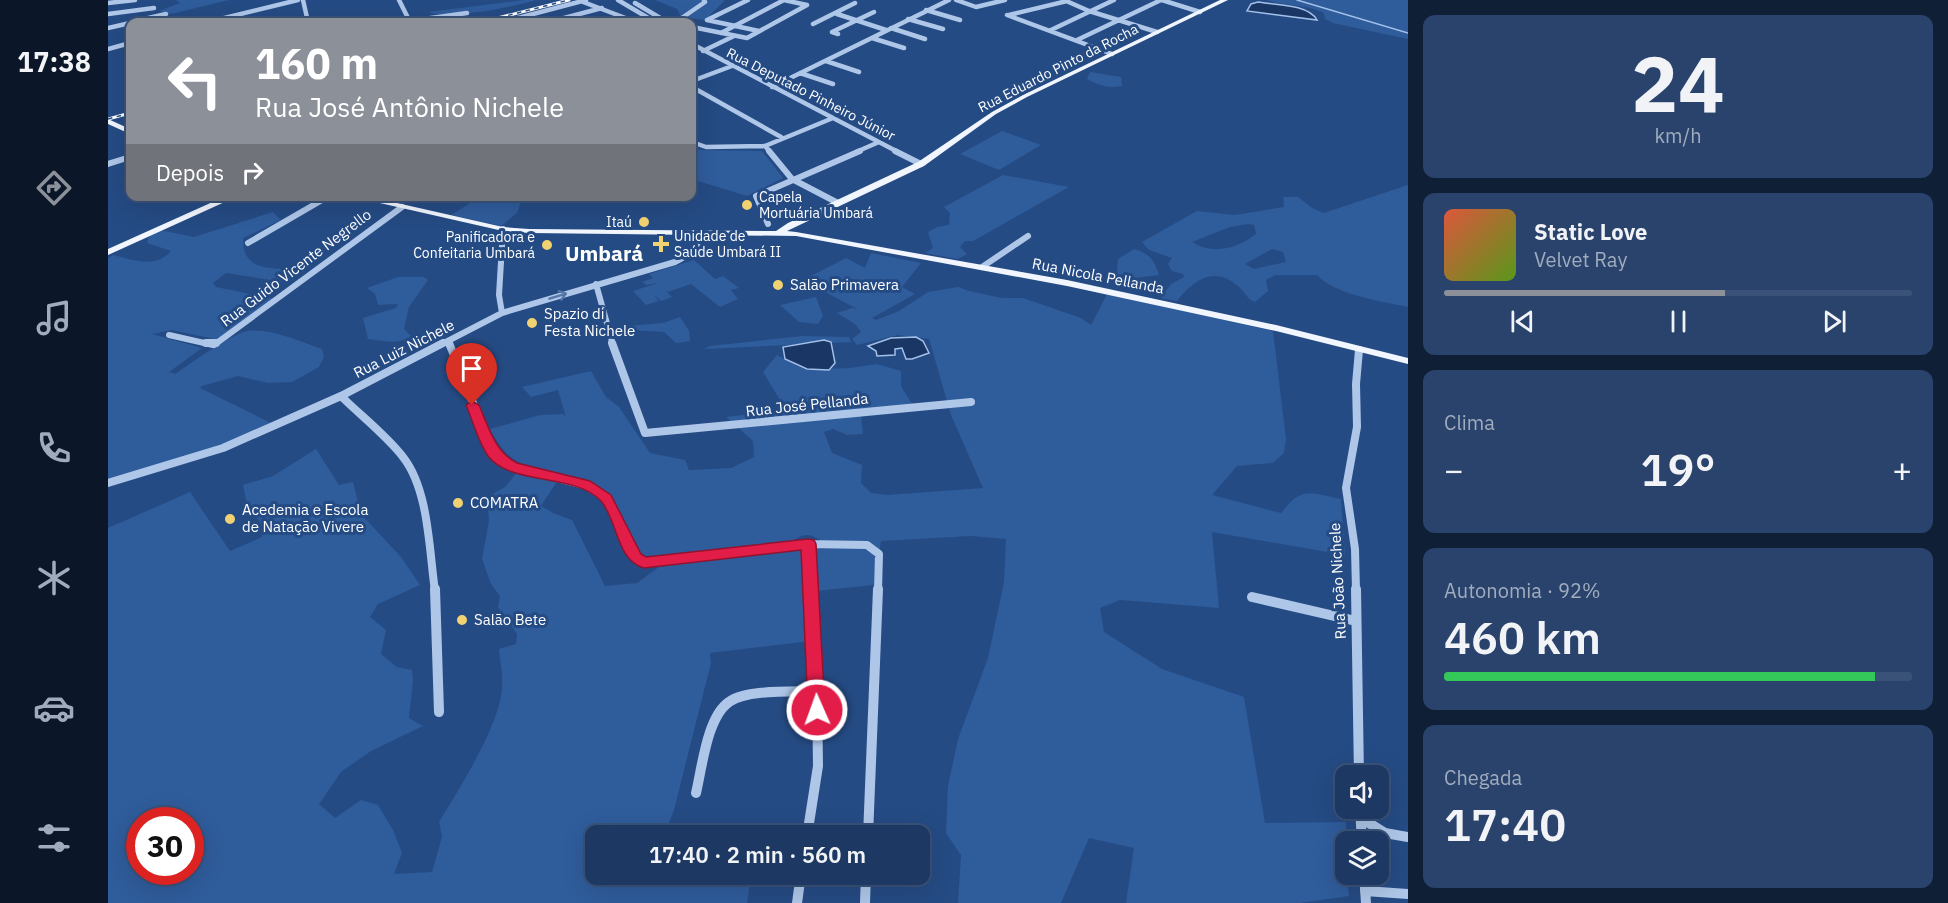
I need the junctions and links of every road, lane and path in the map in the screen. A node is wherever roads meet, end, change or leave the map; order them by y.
1 (135, 0) edge
2 (153, 0) edge
3 (301, 0) edge
4 (399, 0) edge
5 (618, 0) edge
6 (704, 0) edge
7 (748, 0) edge
8 (784, 0) edge
9 (949, 0) edge
10 (956, 0) edge
11 (1005, 0) edge
12 (1114, 0) edge
13 (1162, 0) edge
14 (1225, 0) edge
15 (585, 1) edge
16 (1066, 1) edge
17 (108, 3) edge
18 (635, 3) dead end
19 (855, 3) dead end
20 (154, 8) junction
21 (602, 8) junction
22 (926, 10) junction
23 (1089, 11) junction
24 (874, 12) dead end
25 (1200, 12) junction
26 (467, 13) dead end
27 (108, 14) edge
28 (166, 14) dead end
29 (837, 14) junction
30 (155, 16) junction
31 (148, 18) edge
32 (231, 18) edge
33 (307, 18) edge
34 (408, 18) edge
35 (435, 18) edge
36 (524, 18) edge
37 (564, 18) edge
38 (626, 18) edge
39 (648, 18) edge
40 (660, 18) edge
41 (683, 18) edge
42 (908, 19) junction
43 (707, 20) junction
44 (960, 20) dead end
45 (1120, 20) junction
46 (855, 21) junction
47 (126, 24) edge
48 (813, 24) dead end
49 (734, 26) junction
50 (108, 28) edge
51 (696, 28) edge
52 (889, 29) junction
53 (943, 29) dead end
54 (709, 30) junction
55 (1051, 30) junction
56 (759, 31) junction
57 (1157, 32) junction
58 (721, 33) junction
59 (766, 33) dead end
60 (838, 34) dead end
61 (735, 36) junction
62 (872, 38) junction
63 (925, 39) dead end
64 (1077, 40) junction
65 (126, 44) edge
66 (696, 46) edge
67 (904, 48) dead end
68 (108, 49) edge
69 (701, 49) junction
70 (696, 50) edge
71 (1113, 54) junction
72 (826, 60) junction
73 (732, 66) junction
74 (859, 72) dead end
75 (800, 73) junction
76 (696, 80) edge
77 (832, 84) dead end
78 (772, 87) junction
79 (696, 89) edge
80 (833, 118) junction
81 (108, 121) edge
82 (126, 130) edge
83 (781, 137) junction
84 (879, 142) junction
85 (696, 143) edge
86 (765, 146) junction
87 (126, 158) edge
88 (108, 164) edge
89 (921, 164) junction
90 (792, 179) junction
91 (223, 201) edge
92 (320, 201) edge
93 (375, 201) edge
94 (838, 203) junction
95 (402, 207) junction
96 (768, 224) dead end
97 (503, 228) junction
98 (780, 232) junction
99 (700, 233) junction
100 (1028, 236) dead end
101 (248, 243) dead end
102 (108, 252) edge
103 (982, 267) junction
104 (596, 285) junction
105 (502, 313) junction
106 (169, 335) dead end
107 (448, 342) junction
108 (1359, 350) junction
109 (1408, 361) edge
110 (341, 396) junction
111 (970, 402) dead end
112 (108, 483) edge
113 (808, 544) junction
114 (1252, 597) dead end
115 (1356, 621) junction
116 (817, 691) junction
117 (439, 712) dead end
118 (1359, 765) edge
119 (696, 793) dead end
120 (1368, 819) edge
121 (809, 825) edge
122 (868, 825) edge
123 (1408, 837) edge
124 (799, 885) edge
125 (866, 885) edge
126 (1365, 885) edge
127 (1365, 891) junction
128 (1408, 894) edge
129 (797, 903) edge
130 (865, 903) edge
131 (1366, 903) edge

1 - 17 street
2 - 20 street
3 - 32 street
3 - 33 street
4 - 34 street
5 - 39 street
6 - 41 street
7 - 43 street
8 - 49 street
8 - 56 street
9 - 22 street
10 - 11 street
12 - 23 street
13 - 25 street
13 - 45 street
14 - 25 main road, Rua Eduardo Pinto da Rocha
15 - 21 street
15 - 36 street
16 - 23 street
16 - 55 street
18 - 40 street
19 - 29 street
20 - 27 street
20 - 30 street
21 - 37 street
21 - 38 street
22 - 42 street
22 - 44 street
23 - 45 street
23 - 55 street
24 - 46 street
25 - 57 main road, Rua Eduardo Pinto da Rocha
26 - 35 street
28 - 30 street
29 - 46 street
29 - 48 street
30 - 31 street
42 - 52 street
42 - 53 street
43 - 49 street
43 - 54 street
45 - 57 street
45 - 64 street
46 - 52 street
46 - 60 street
47 - 50 street
49 - 56 street
49 - 58 street
51 - 54 street
52 - 62 street
52 - 63 street
54 - 58 street
55 - 64 street
56 - 59 street
56 - 61 street
57 - 71 main road, Rua Eduardo Pinto da Rocha
58 - 61 street
61 - 69 street
62 - 67 street
62 - 72 street
64 - 71 street
65 - 68 street
66 - 69 street, Rua Deputado Pinheiro Júnior
69 - 70 street
69 - 73 street, Rua Deputado Pinheiro Júnior
71 - 89 main road, Rua Eduardo Pinto da Rocha
72 - 74 street
72 - 75 street
73 - 76 street
73 - 78 street, Rua Deputado Pinheiro Júnior
75 - 77 street
75 - 78 street
78 - 80 street, Rua Deputado Pinheiro Júnior
79 - 83 street
80 - 83 street
80 - 84 street, Rua Deputado Pinheiro Júnior
81 - 82 main road
83 - 86 street
84 - 89 street, Rua Deputado Pinheiro Júnior
84 - 90 street
85 - 86 street
86 - 90 street
87 - 88 street
89 - 94 main road, Rua Eduardo Pinto da Rocha
90 - 94 street
90 - 96 street
91 - 102 main road
92 - 101 street
93 - 95 main road
94 - 98 main road, Rua Eduardo Pinto da Rocha
95 - 97 main road
95 - 106 street, Rua Guido Vicente Negrello
97 - 99 main road
97 - 105 street
98 - 99 main road, Rua Nicola Pellanda
98 - 103 main road, Rua Nicola Pellanda
99 - 104 street, Rua Luiz Nichele
100 - 103 street
103 - 108 main road, Rua Nicola Pellanda
105 -> 104 street, Rua Luiz Nichele
104 - 111 street, Rua José Pellanda
105 - 107 street, Rua Luiz Nichele
107 - 110 street, Rua Luiz Nichele
107 - 113 street
108 - 109 main road, Rua Nicola Pellanda
108 - 115 street, Rua João Nichele
110 - 112 street, Rua Luiz Nichele
110 - 117 street
113 - 116 street
113 - 122 street
114 - 115 street
115 - 118 street, Rua João Nichele
116 - 119 street
116 - 121 street
120 - 123 street
124 - 129 street
125 - 130 street
126 - 127 street
127 - 128 street
127 - 131 street

